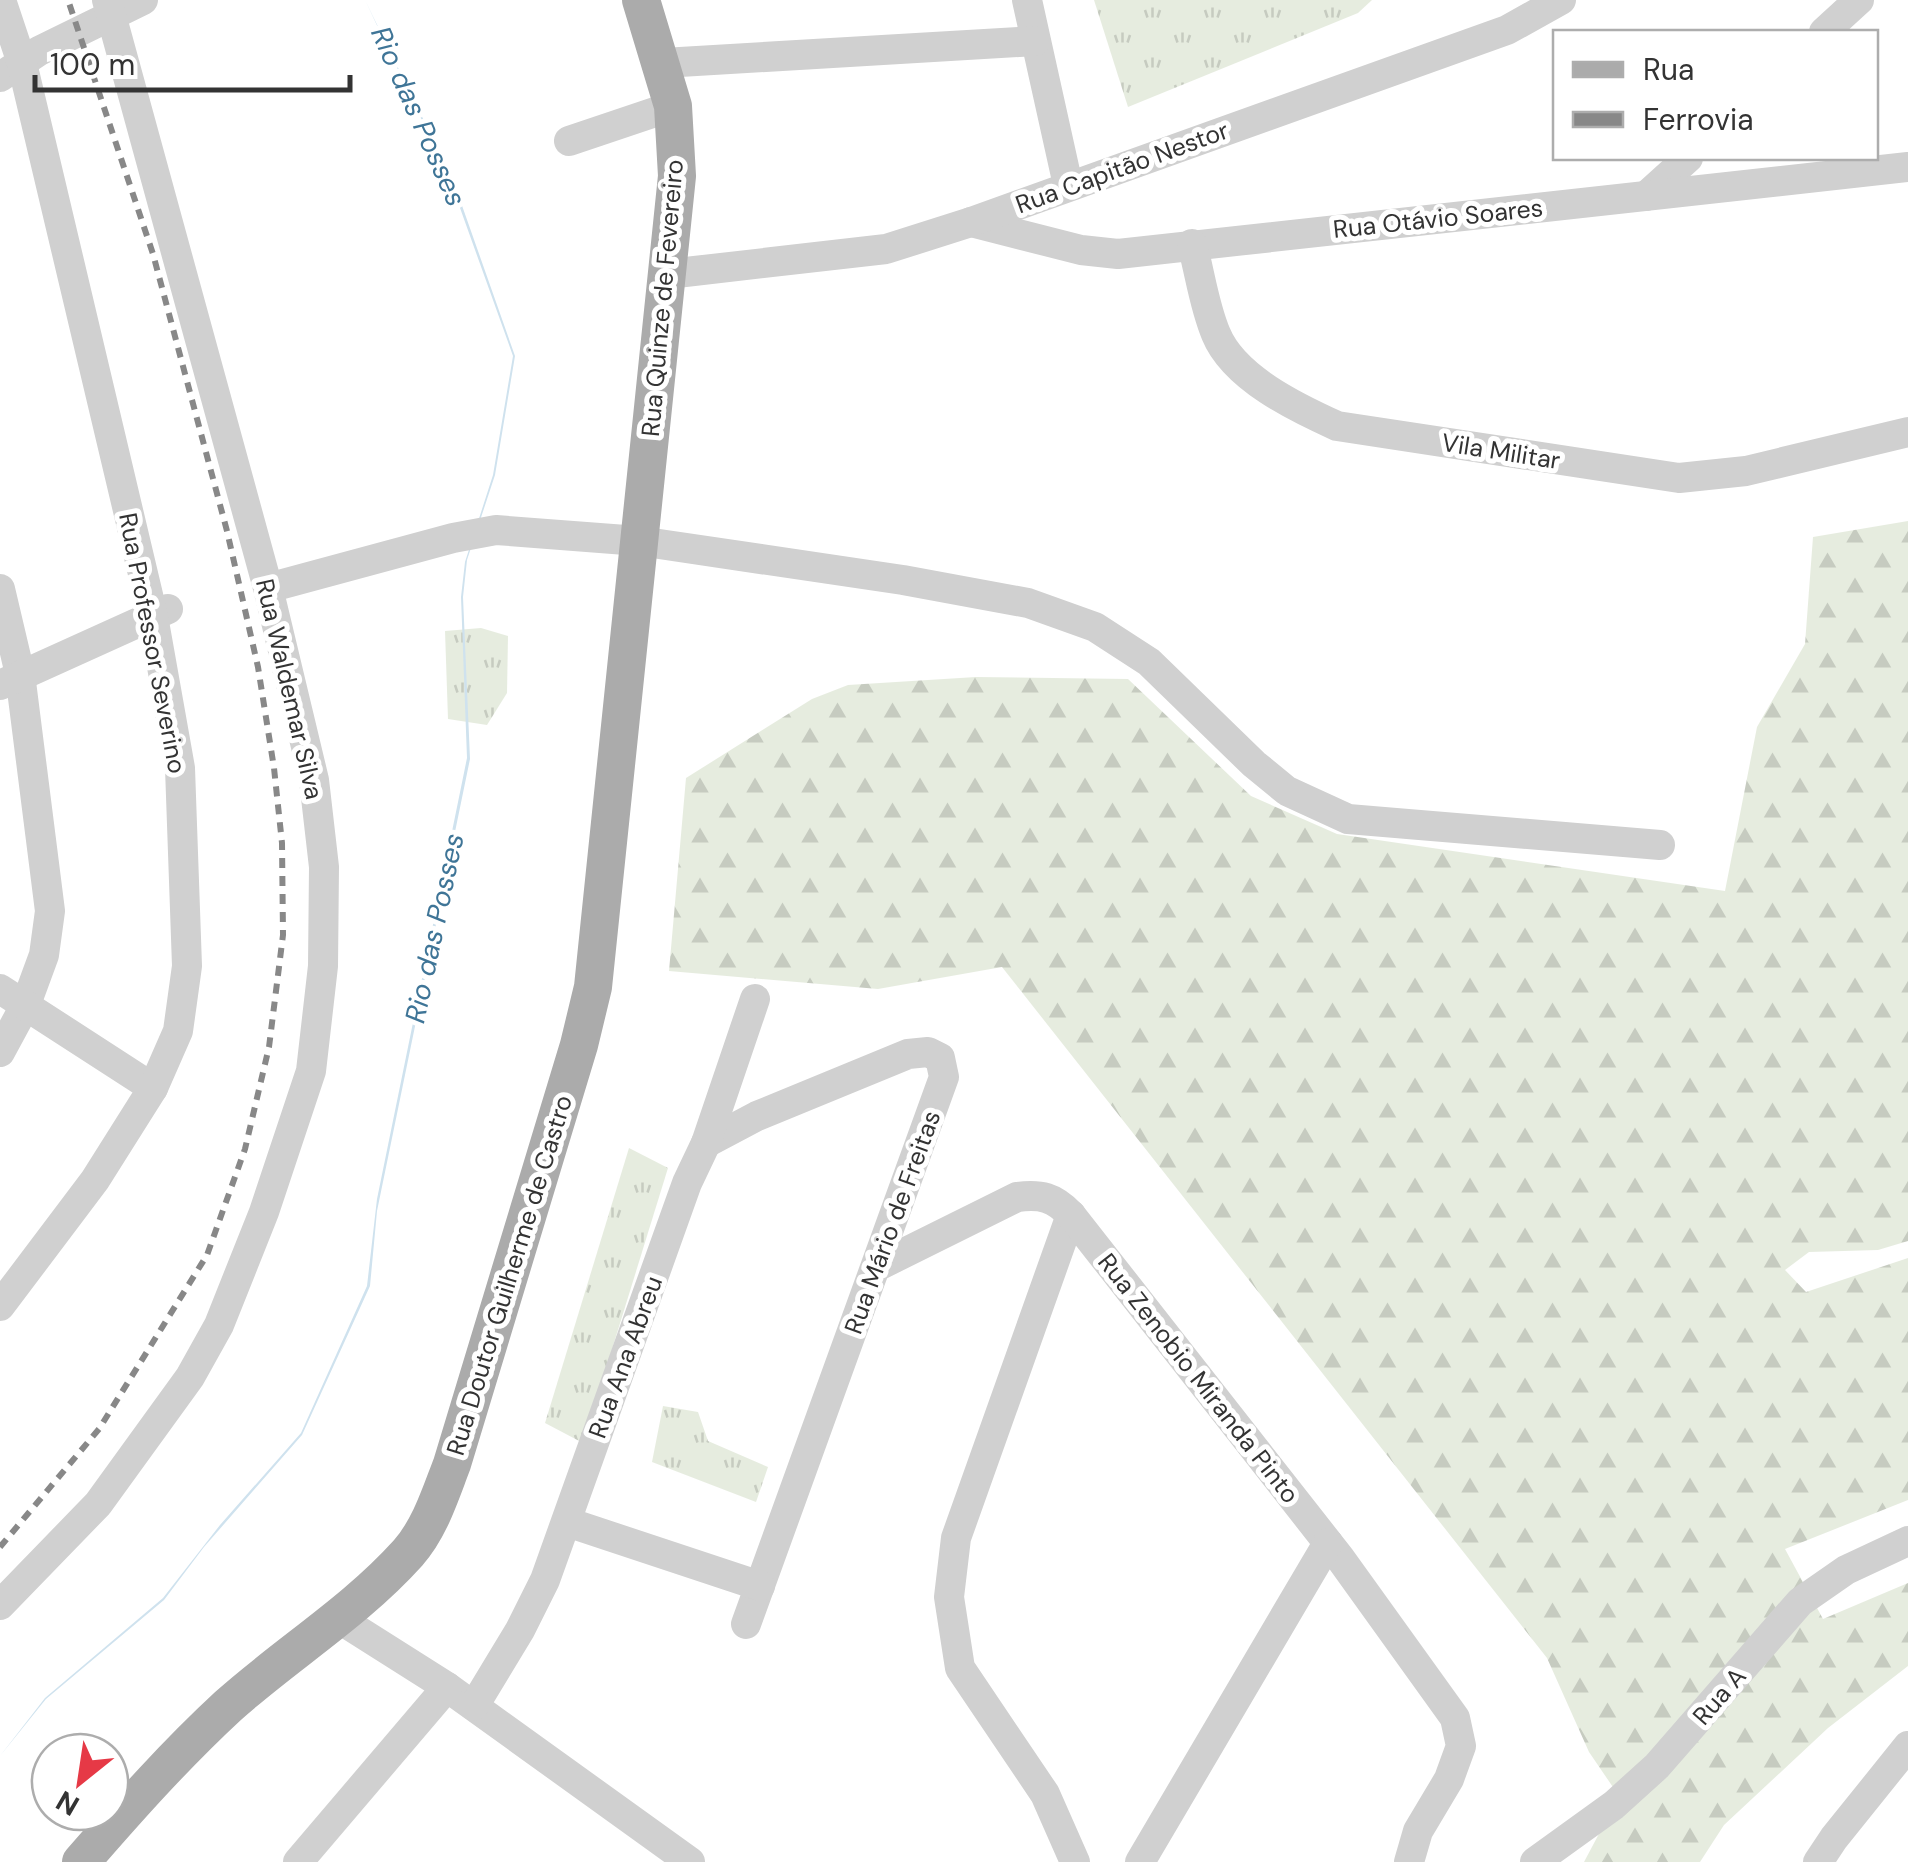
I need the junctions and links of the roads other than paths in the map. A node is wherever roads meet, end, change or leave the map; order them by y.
1 (1, 0) edge
2 (23, 0) edge
3 (143, 0) edge
4 (640, 0) edge
5 (1027, 0) edge
6 (1560, 0) edge
7 (1859, 0) edge
8 (110, 7) edge
9 (1826, 30) edge
10 (1036, 42) junction
11 (663, 63) junction
12 (20, 64) edge
13 (674, 106) junction
14 (569, 140) dead end
15 (1686, 160) edge
16 (1908, 167) edge
17 (1068, 185) junction
18 (1646, 196) junction
19 (970, 222) junction
20 (1192, 244) junction
21 (668, 274) junction
22 (1908, 432) edge
23 (639, 542) junction
24 (268, 588) junction
25 (0, 589) edge
26 (161, 612) junction
27 (10, 680) edge
28 (1660, 845) dead end
29 (13, 996) edge
30 (755, 999) dead end
31 (0, 1052) edge
32 (153, 1088) junction
33 (706, 1143) junction
34 (1071, 1215) junction
35 (876, 1266) junction
36 (0, 1306) edge
37 (567, 1522) junction
38 (1908, 1541) edge
39 (1328, 1542) junction
40 (760, 1586) junction
41 (0, 1604) edge
42 (338, 1618) junction
43 (746, 1624) dead end
44 (446, 1687) junction
45 (474, 1706) junction
46 (1908, 1746) edge
47 (81, 1862) edge
48 (298, 1862) edge
49 (690, 1862) edge
50 (1075, 1862) edge
51 (1140, 1862) edge
52 (1409, 1862) edge
53 (1536, 1862) edge
54 (1818, 1862) edge

1 - 12 street, Rua Professor Severino
2 - 12 street, Rua Professor Severino
3 - 8 street
4 - 11 main road, Rua Quinze de Fevereiro
5 - 10 street
6 - 17 street, Rua Capitão Nestor
7 - 9 street
8 - 12 street
8 - 24 street, Rua Waldemar Silva
10 - 11 street
10 - 17 street
11 - 13 main road, Rua Quinze de Fevereiro
12 - 26 street, Rua Professor Severino
13 - 14 street
13 - 21 main road, Rua Quinze de Fevereiro
15 - 18 street
16 - 18 street, Rua Otávio Soares
17 - 19 street, Rua Capitão Nestor
18 - 20 street, Rua Otávio Soares
19 - 20 street, Rua Otávio Soares
19 - 21 street, Rua Capitão Nestor
20 - 22 street, Vila Militar
21 - 23 main road, Rua Quinze de Fevereiro
23 - 24 street
23 - 28 street
23 - 42 main road, Rua Doutor Guilherme de Castro
24 - 41 street, Rua Waldemar Silva
25 - 27 street
26 - 27 street
26 - 32 street, Rua Professor Severino
27 - 29 street
29 - 31 street
29 - 32 street
30 - 33 street, Rua Ana Abreu
32 - 36 street, Rua Professor Severino
33 - 35 street, Rua Mário de Freitas
33 - 37 street, Rua Ana Abreu
34 - 35 street, Rua Zenobio Miranda Pinto
34 - 39 street, Rua Zenobio Miranda Pinto
34 - 50 street
35 - 40 street, Rua Mário de Freitas
37 - 40 street
37 - 45 street, Rua Ana Abreu
38 - 53 street, Rua A
39 - 51 street
39 - 52 street, Rua Zenobio Miranda Pinto
40 - 43 street, Rua Mário de Freitas
42 - 44 street
42 - 47 main road, Rua Doutor Guilherme de Castro
44 - 45 street
44 - 48 street
45 - 49 street
46 - 54 street

